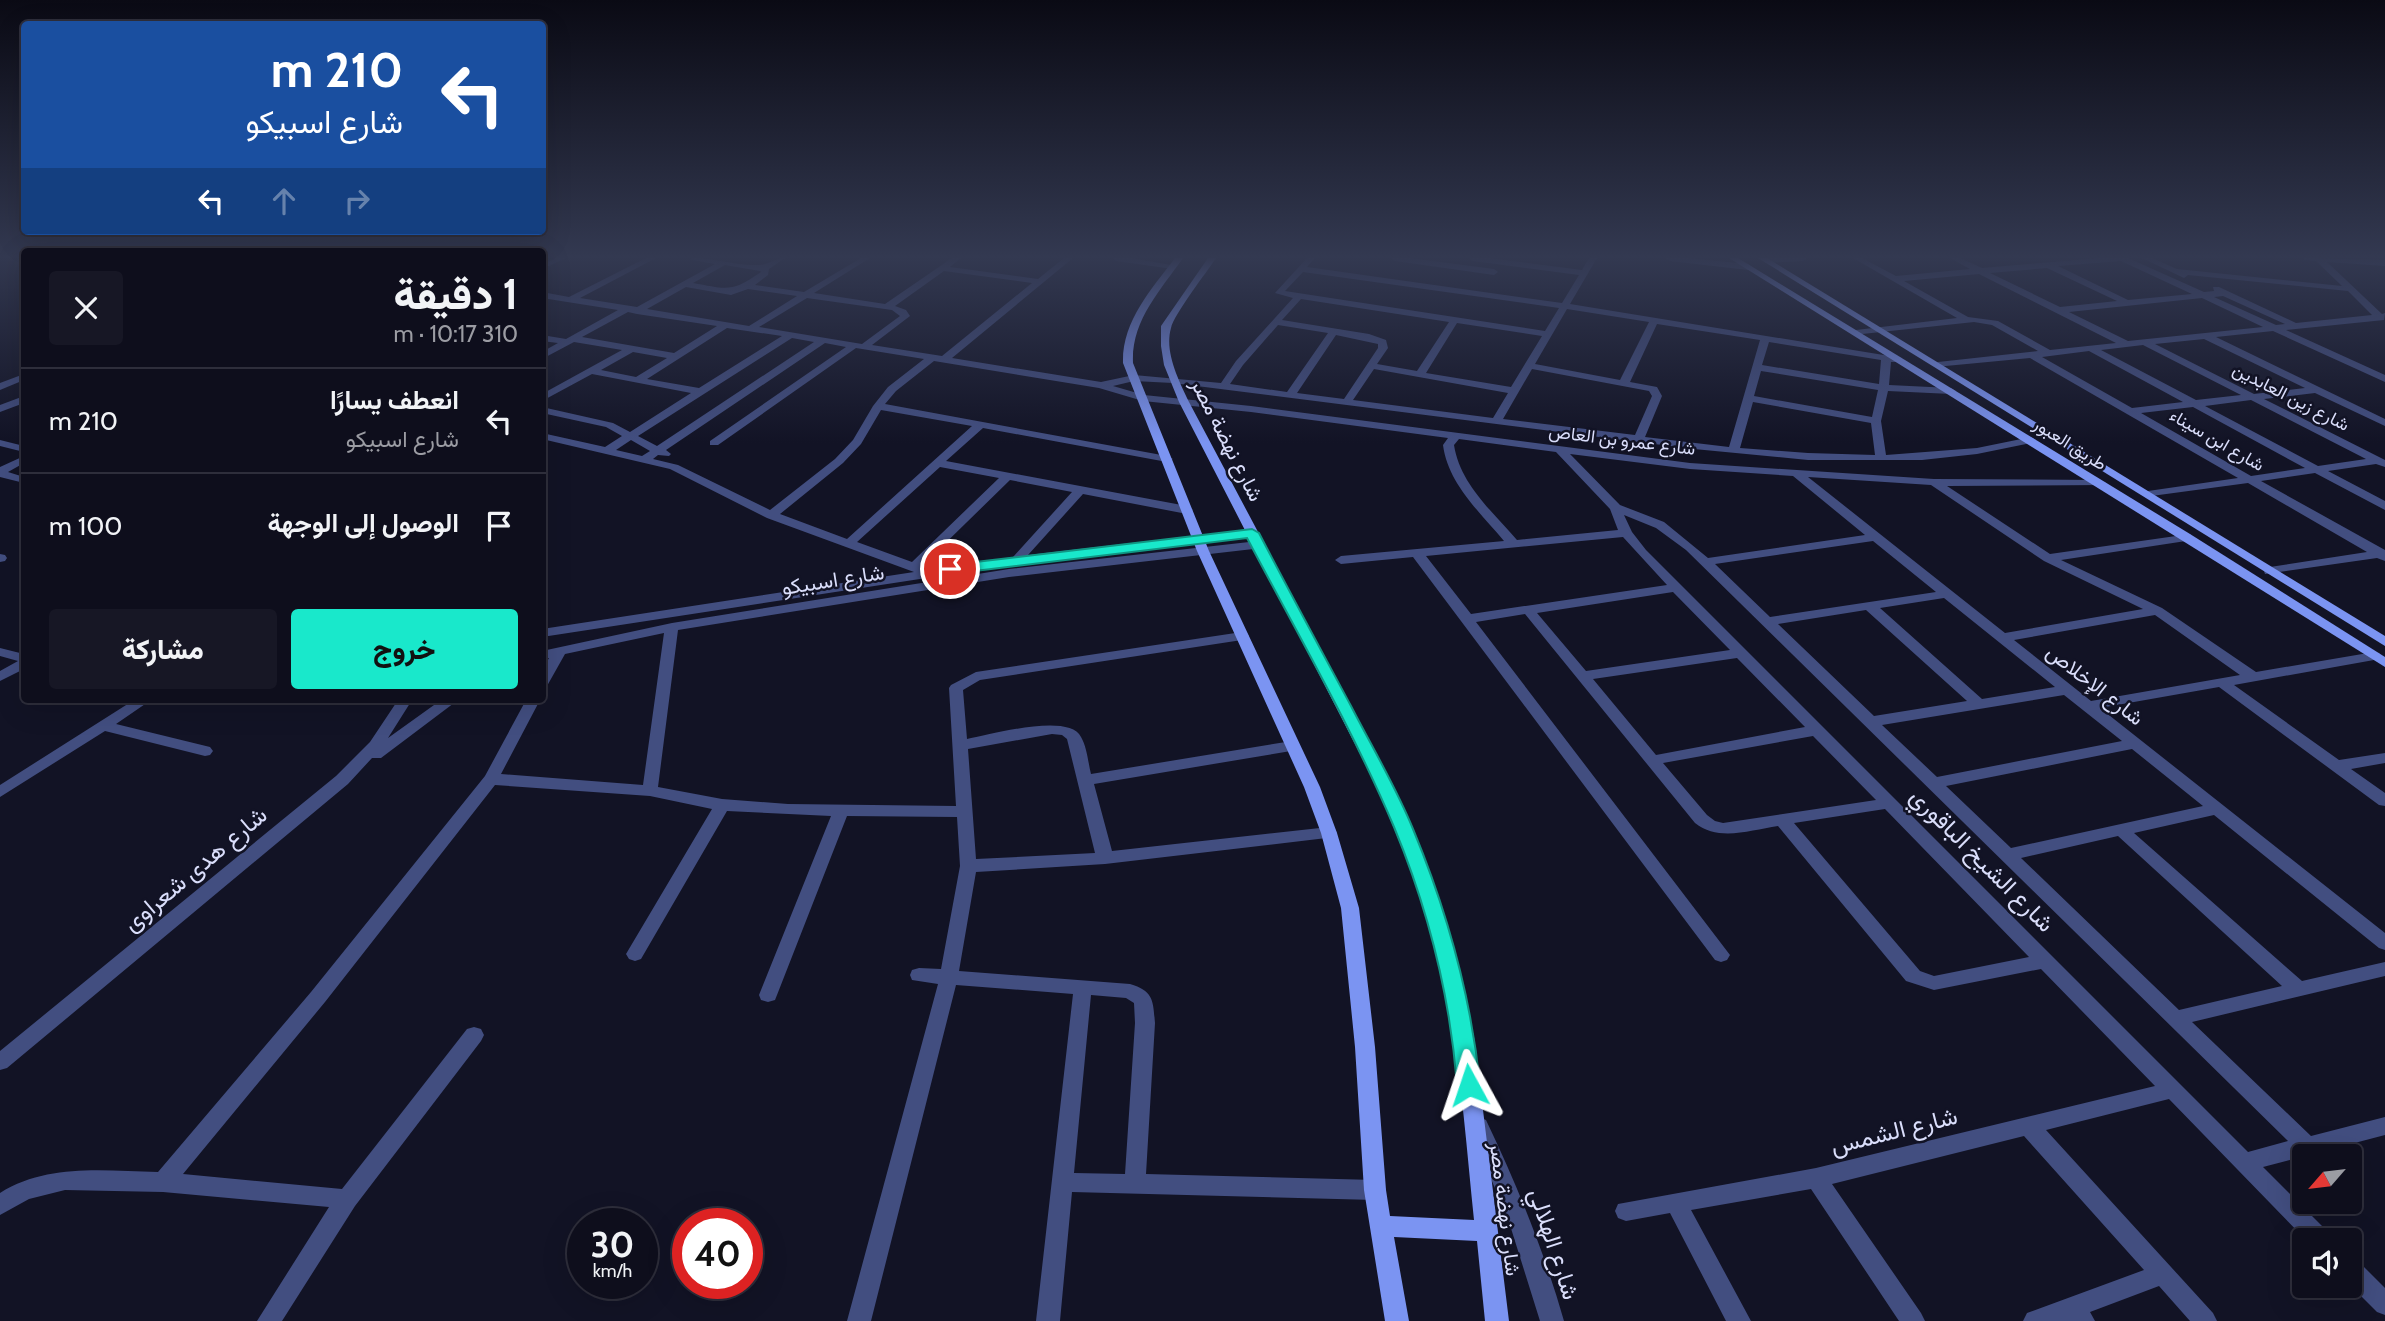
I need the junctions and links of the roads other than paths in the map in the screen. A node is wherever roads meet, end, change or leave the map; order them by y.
1 (612, 320) edge
2 (692, 320) edge
3 (766, 320) edge
4 (899, 320) edge
5 (990, 320) edge
6 (1139, 320) edge
7 (1170, 320) edge
8 (1277, 320) edge
9 (1455, 320) joint
10 (1556, 320) edge
11 (1646, 320) edge
12 (1834, 320) edge
13 (1864, 320) edge
14 (1960, 320) edge
15 (1970, 320) edge
16 (2076, 320) edge
17 (2257, 320) edge
18 (2282, 320) edge
19 (2353, 320) edge
20 (1654, 321) junction
21 (1275, 322) junction
22 (725, 325) junction
23 (2294, 325) junction
24 (2273, 327) junction
25 (750, 330) junction
26 (1881, 330) junction
27 (1334, 331) junction
28 (1856, 333) junction
29 (1548, 334) junction
30 (2204, 335) junction
31 (789, 336) junction
32 (546, 338) edge
33 (1765, 338) junction
34 (571, 340) junction
35 (822, 341) junction
36 (2144, 342) junction
37 (2125, 344) junction
38 (858, 347) junction
39 (2089, 348) junction
40 (631, 349) junction
41 (2049, 353) junction
42 (546, 354) edge
43 (2032, 355) junction
44 (675, 356) junction
45 (1886, 357) junction
46 (1899, 359) junction
47 (936, 360) junction
48 (1938, 365) junction
49 (1371, 366) junction
50 (1529, 366) junction
51 (1757, 367) junction
52 (591, 371) junction
53 (1420, 374) junction
54 (1134, 379) junction
55 (2385, 379) edge
56 (638, 380) junction
57 (1173, 380) junction
58 (21, 381) edge
59 (1624, 383) junction
60 (1101, 385) junction
61 (1224, 386) junction
62 (0, 387) edge
63 (1884, 388) junction
64 (2317, 390) junction
65 (1514, 391) junction
66 (1951, 391) junction
67 (702, 392) junction
68 (1290, 395) junction
69 (546, 396) edge
70 (2253, 397) junction
71 (1143, 398) junction
72 (1749, 398) junction
73 (21, 400) edge
74 (1184, 402) junction
75 (1347, 402) junction
76 (2194, 404) junction
77 (878, 406) junction
78 (0, 409) edge
79 (546, 411) edge
80 (2131, 411) junction
81 (1496, 421) junction
82 (1876, 421) junction
83 (2385, 423) edge
84 (980, 425) junction
85 (633, 436) junction
86 (1455, 436) junction
87 (546, 437) edge
88 (1639, 439) junction
89 (2031, 440) junction
90 (0, 443) edge
91 (714, 443) dead end
92 (21, 448) edge
93 (659, 449) junction
94 (608, 450) junction
95 (1560, 450) junction
96 (1734, 450) junction
97 (1788, 453) junction
98 (1881, 457) junction
99 (645, 458) junction
100 (1167, 459) junction
101 (21, 461) edge
102 (2383, 461) edge
103 (938, 463) junction
104 (674, 467) junction
105 (2316, 469) junction
106 (0, 472) edge
107 (1797, 475) junction
108 (1007, 476) junction
109 (21, 479) edge
110 (2250, 480) junction
111 (1934, 482) junction
112 (2100, 483) junction
113 (1079, 491) junction
114 (2148, 495) junction
115 (2385, 506) edge
116 (1616, 508) junction
117 (1187, 510) junction
118 (771, 515) junction
119 (1625, 533) junction
120 (1875, 537) junction
121 (2186, 537) junction
122 (1255, 539) junction
123 (849, 543) junction
124 (1514, 544) junction
125 (1201, 545) junction
126 (1417, 553) junction
127 (2383, 554) edge
128 (2048, 558) junction
129 (1016, 560) junction
130 (1341, 560) dead end
131 (1704, 562) junction
132 (914, 567) junction
133 (2270, 570) junction
134 (928, 573) junction
135 (1009, 573) junction
136 (1676, 588) junction
137 (1946, 594) junction
138 (1869, 606) junction
139 (1528, 610) junction
140 (2157, 611) junction
141 (1467, 619) junction
142 (1767, 622) junction
143 (672, 627) junction
144 (546, 632) edge
145 (1242, 636) junction
146 (2001, 638) junction
147 (2385, 642) edge
148 (559, 651) junction
149 (0, 652) edge
150 (1740, 653) junction
151 (546, 654) edge
152 (21, 660) edge
153 (2379, 660) edge
154 (21, 663) edge
155 (546, 675) edge
156 (1584, 676) junction
157 (0, 677) edge
158 (2253, 677) junction
159 (2221, 682) junction
160 (2067, 690) junction
161 (139, 703) edge
162 (403, 703) edge
163 (446, 703) edge
164 (531, 703) edge
165 (1979, 704) junction
166 (2087, 706) junction
167 (1869, 722) junction
168 (103, 726) junction
169 (1817, 730) junction
170 (2135, 744) junction
171 (962, 745) junction
172 (1292, 746) junction
173 (205, 751) dead end
174 (2384, 759) edge
175 (1654, 760) junction
176 (2336, 766) junction
177 (491, 779) junction
178 (342, 780) junction
179 (1085, 780) junction
180 (1932, 783) junction
181 (650, 791) junction
182 (0, 792) edge
183 (2385, 801) edge
184 (1889, 803) junction
185 (722, 805) junction
186 (2216, 809) junction
187 (841, 812) junction
188 (965, 812) junction
189 (1782, 820) junction
190 (2120, 830) junction
191 (1329, 833) junction
192 (2007, 855) junction
193 (1105, 858) junction
194 (968, 866) junction
195 (2382, 937) edge
196 (635, 954) dead end
197 (1721, 956) dead end
198 (2045, 961) junction
199 (2385, 969) edge
200 (919, 975) dead end
201 (949, 977) junction
202 (1083, 987) junction
203 (2298, 989) junction
204 (768, 995) dead end
205 (2176, 1018) junction
206 (474, 1035) dead end
207 (0, 1062) edge
208 (2172, 1090) junction
209 (1471, 1108) junction
210 (2028, 1125) junction
211 (2385, 1126) edge
212 (2305, 1144) edge
213 (2315, 1144) edge
214 (2292, 1150) edge
215 (2244, 1162) junction
216 (1816, 1178) junction
217 (163, 1182) junction
218 (1063, 1182) junction
219 (1135, 1184) junction
220 (1375, 1190) junction
221 (347, 1199) junction
222 (1676, 1204) junction
223 (0, 1205) edge
224 (1626, 1210) dead end
225 (1380, 1226) junction
226 (2309, 1228) edge
227 (1486, 1231) junction
228 (2162, 1274) junction
229 (2362, 1281) edge
230 (2385, 1304) edge
231 (2078, 1314) edge
232 (269, 1321) edge
233 (859, 1321) edge
234 (1048, 1321) edge
235 (1397, 1321) edge
236 (1497, 1321) edge
237 (1552, 1321) edge
238 (1739, 1321) edge
239 (1913, 1321) edge
240 (2035, 1321) edge
241 (2205, 1321) edge

1 - 34 street
2 - 22 street
3 - 25 street
4 - 38 street
5 - 47 street
6 - 54 street
7 - 57 street, شارع نهضة مصر
8 - 21 street
9 - 29 street
9 - 53 street
10 - 29 street
11 - 20 street
12 - 28 street, طريق العبور
13 - 26 street, طريق العبور
14 - 26 street
15 - 41 street
16 - 37 street
17 - 24 street
18 - 23 street
19 - 23 street
20 - 33 street
20 - 59 street
21 - 27 street
21 - 61 street
22 - 25 street
22 - 44 street
23 - 24 street
24 - 30 street
24 - 55 street
25 - 31 street
26 - 28 street
26 - 48 street, طريق العبور
27 - 49 street
27 - 68 street
28 - 46 street, طريق العبور
29 - 50 street
30 - 36 street
30 - 64 street
31 - 35 street
31 - 67 street
32 - 34 street
33 - 45 street
33 - 51 street
34 - 40 street
34 - 42 street
35 - 38 street
35 - 93 street
36 - 37 street
36 - 70 street, شارع زين العابدين
37 - 39 street
38 - 47 street
38 - 91 street
39 - 41 street
39 - 76 street
40 - 44 street
40 - 52 street
41 - 43 street
43 - 48 street
43 - 80 street, شارع ابن سيناء
44 - 56 street
45 - 46 street
45 - 63 street
46 - 66 street, طريق العبور
47 - 60 street
47 - 77 street
48 - 114 street, طريق العبور
49 - 53 street
49 - 75 street
50 - 59 street
50 - 65 street
51 - 63 street
51 - 72 street
52 - 56 street
52 - 69 street
53 - 65 street
54 - 57 street, شارع عمرو بن العاص
54 - 60 street, شارع عمرو بن العاص
54 - 71 street
56 - 67 street
57 - 61 street, شارع عمرو بن العاص
57 - 74 street, شارع نهضة مصر
58 - 62 street
59 - 88 street
60 - 71 street, شارع عمرو بن العاص
61 - 68 street, شارع عمرو بن العاص
63 - 66 street
63 - 82 street
64 - 70 street
64 - 83 street
65 - 81 street
66 - 89 street, طريق العبور
67 - 85 street
68 - 75 street, شارع عمرو بن العاص
70 - 76 street
70 - 102 street, شارع زين العابدين
71 - 74 street, شارع عمرو بن العاص
71 - 100 street
72 - 82 street
72 - 96 street
73 - 78 street
74 - 86 street, شارع عمرو بن العاص
74 - 122 street, شارع نهضة مصر
75 - 81 street, شارع عمرو بن العاص
76 - 80 street
76 - 105 street
77 - 84 street
77 - 118 street
79 - 85 street
80 - 110 street, شارع ابن سيناء
81 - 88 street, شارع عمرو بن العاص
82 - 98 street
84 - 100 street
84 - 103 street
85 - 93 street
85 - 94 street
86 - 95 street, شارع عمرو بن العاص
86 - 124 street
87 - 94 street
88 - 96 street, شارع عمرو بن العاص
89 - 98 street, شارع عمرو بن العاص
89 - 112 street, طريق العبور
90 - 92 street
93 - 99 street
93 - 104 street
94 - 99 street
95 - 107 street, شارع عمرو بن العاص
95 - 116 street, شارع الشيخ الباقوري
96 - 97 street, شارع عمرو بن العاص
97 - 98 street, شارع عمرو بن العاص
97 - 107 street, شارع الإخلاص
99 - 104 street
100 - 117 street
101 - 106 street
102 - 105 street
103 - 108 street
103 - 123 street
104 - 118 street
105 - 110 street
105 - 115 street
106 - 109 street
107 - 111 street, شارع عمرو بن العاص
107 - 120 street, شارع الإخلاص
108 - 113 street
108 - 132 street
110 - 114 street
110 - 127 street, شارع ابن سيناء
111 - 112 street, شارع عمرو بن العاص
111 - 128 street
112 - 121 street, طريق العبور
113 - 117 street
113 - 129 street
114 - 133 street, طريق العبور
116 - 119 street, شارع الشيخ الباقوري
116 - 131 street, شارع الشيخ الباقوري
117 - 125 street
118 - 123 street
119 - 124 street
119 - 136 street, شارع الشيخ الباقوري
120 - 131 street
120 - 137 street, شارع الإخلاص
121 - 128 street
121 - 153 street, طريق العبور
122 - 125 street, شارع اسبيكو
122 - 209 street, شارع نهضة مصر
123 - 132 street
124 - 126 street
125 - 129 street, شارع اسبيكو
125 - 135 street, شارع اسبيكو
125 - 145 street
126 - 130 street
126 - 141 street
127 - 133 street
128 - 140 street
129 - 134 street, شارع اسبيكو
129 - 135 street
131 - 142 street, شارع الشيخ الباقوري
132 - 134 street
133 - 147 street, طريق العبور
134 - 144 street, شارع اسبيكو
135 - 143 street, شارع اسبيكو
136 - 139 street
136 - 150 street, شارع الشيخ الباقوري
137 - 138 street
137 - 146 street, شارع الإخلاص
138 - 142 street
138 - 165 street
139 - 141 street
139 - 156 street
140 - 146 street
140 - 158 street
141 - 197 street
142 - 167 street, شارع الشيخ الباقوري
143 - 148 street, شارع اسبيكو
143 - 181 street
145 - 171 street
145 - 172 street
146 - 160 street, شارع الإخلاص
148 - 151 street, شارع اسبيكو
148 - 155 street
149 - 152 street
150 - 156 street
150 - 169 street, شارع الشيخ الباقوري
153 - 158 street
154 - 157 street
156 - 175 street
158 - 159 street
159 - 166 street
159 - 176 street
160 - 165 street
160 - 166 street, شارع الإخلاص
161 - 168 street
162 - 178 street, شارع هدى شعراوى
163 - 178 street
164 - 177 street
165 - 167 street
166 - 170 street, شارع الإخلاص
167 - 180 street, شارع الشيخ الباقوري
168 - 173 street
168 - 182 street
169 - 175 street
169 - 184 street, شارع الشيخ الباقوري
170 - 180 street
170 - 186 street, شارع الإخلاص
171 - 179 street
171 - 188 street
172 - 179 street
172 - 191 street
174 - 176 street
175 - 189 street
176 - 183 street
177 - 181 street
177 - 217 street
178 - 207 street, شارع هدى شعراوى
179 - 193 street
180 - 192 street, شارع الشيخ الباقوري
181 - 185 street
184 - 189 street
184 - 198 street, شارع الشيخ الباقوري
185 - 187 street
185 - 196 street
186 - 190 street
186 - 195 street, شارع الإخلاص
187 - 188 street
187 - 204 street
188 - 194 street
189 - 198 street
190 - 192 street
190 - 203 street
191 - 193 street
191 - 220 street
192 - 205 street, شارع الشيخ الباقوري
193 - 194 street
194 - 201 street
198 - 208 street, شارع الشيخ الباقوري
199 - 203 street
200 - 201 street
201 - 202 street
201 - 233 street
202 - 218 street
202 - 219 street
203 - 205 street
205 - 212 street, شارع الشيخ الباقوري
206 - 221 street
208 - 210 street, شارع الشمس
208 - 215 street, شارع الشيخ الباقوري
209 - 227 street, شارع نهضة مصر
209 - 237 street, شارع الهلالي
210 - 216 street, شارع الشمس
210 - 228 street
211 - 213 street
214 - 215 street
215 - 226 street, شارع الشيخ الباقوري
216 - 222 street, شارع الشمس
216 - 239 street
217 - 221 street
217 - 223 street
218 - 219 street
218 - 234 street
219 - 220 street
220 - 225 street
221 - 232 street
222 - 224 street, شارع الشمس
222 - 238 street
225 - 227 street
225 - 235 street
227 - 236 street, شارع نهضة مصر
228 - 231 street
228 - 241 street
229 - 230 street
231 - 240 street

